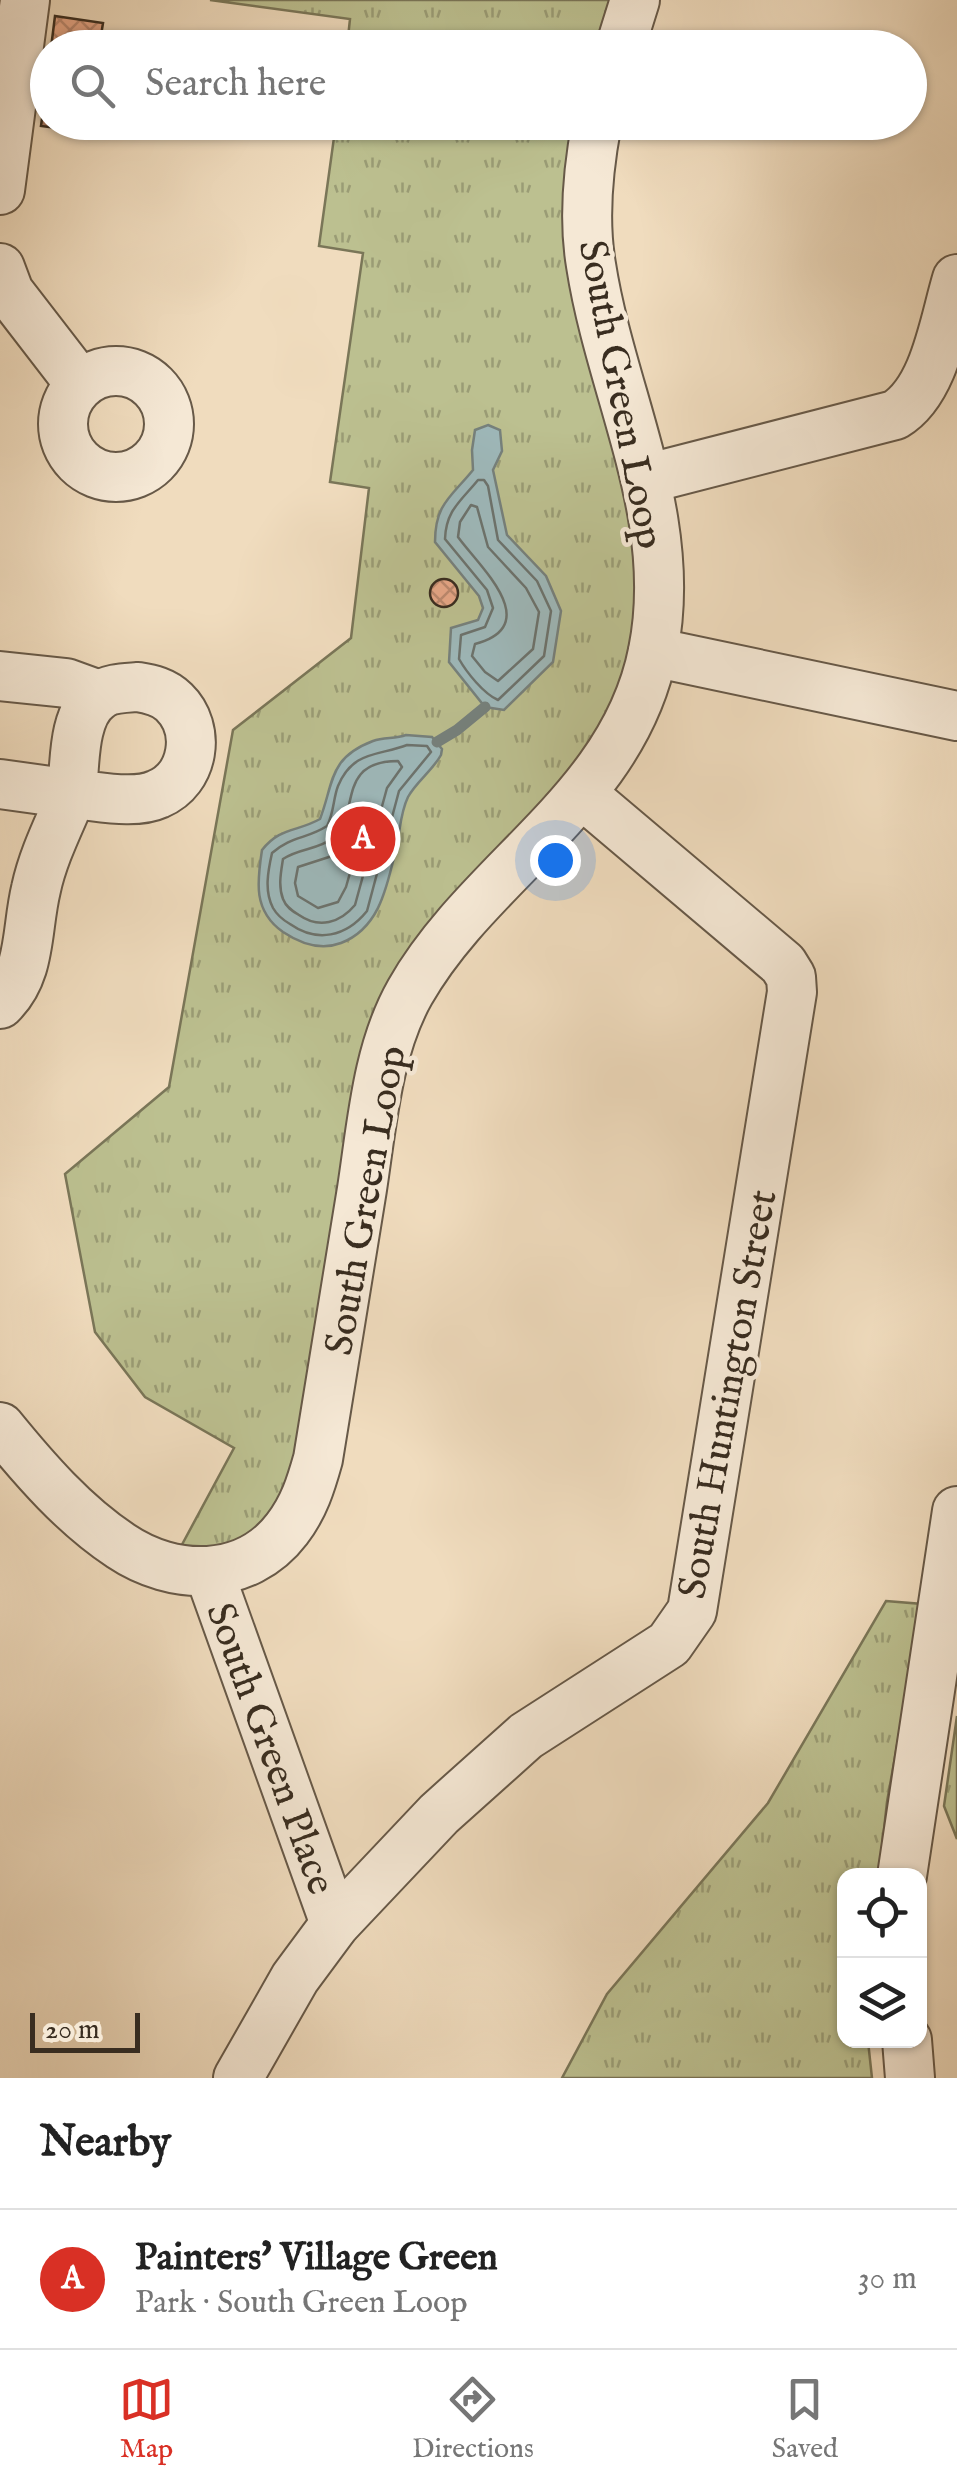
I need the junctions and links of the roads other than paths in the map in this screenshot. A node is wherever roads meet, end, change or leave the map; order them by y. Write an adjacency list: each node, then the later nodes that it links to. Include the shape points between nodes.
1 (25, 0): 5 (street)
2 (635, 0): 3 (street)
3 (626, 30)
4 (594, 140): 9 (street, South Green Loop, via 590,263)
5 (0, 190)
6 (0, 268): 8 (street, via 9,292)
7 (957, 279): 9 (street, via 925,383 909,406)
8 (80, 384)
9 (646, 479): 10 (street, South Green Loop, via 660,590)
10 (653, 652): 13 (street); 16 (street, South Green Loop, via 638,698)
11 (0, 676): 12 (street, via 66,683)
12 (100, 695): 15 (street, via 82,721); 15 (street, via 138,686 157,690 185,716 191,754 184,772 156,796)
13 (957, 716)
14 (0, 784): 15 (street)
15 (72, 794): 17 (street, via 36,888 21,973)
16 (582, 794): 20 (street, South Green Loop, via 472,908 408,996 380,1076 306,1498 286,1531 260,1554); 22 (street, South Huntington Street, via 791,976 698,1586 692,1611 669,1644 526,1736 439,1814)
17 (0, 1004)
18 (0, 1427): 20 (street, South Green Loop, via 54,1489 120,1546 151,1562)
19 (957, 1511): 21 (street)
20 (209, 1572): 22 (street, South Green Place)
21 (903, 1868)
22 (335, 1924): 24 (street, South Huntington Street, via 294,1978)
23 (908, 2048): 25 (street)
24 (238, 2078)
25 (910, 2078)

